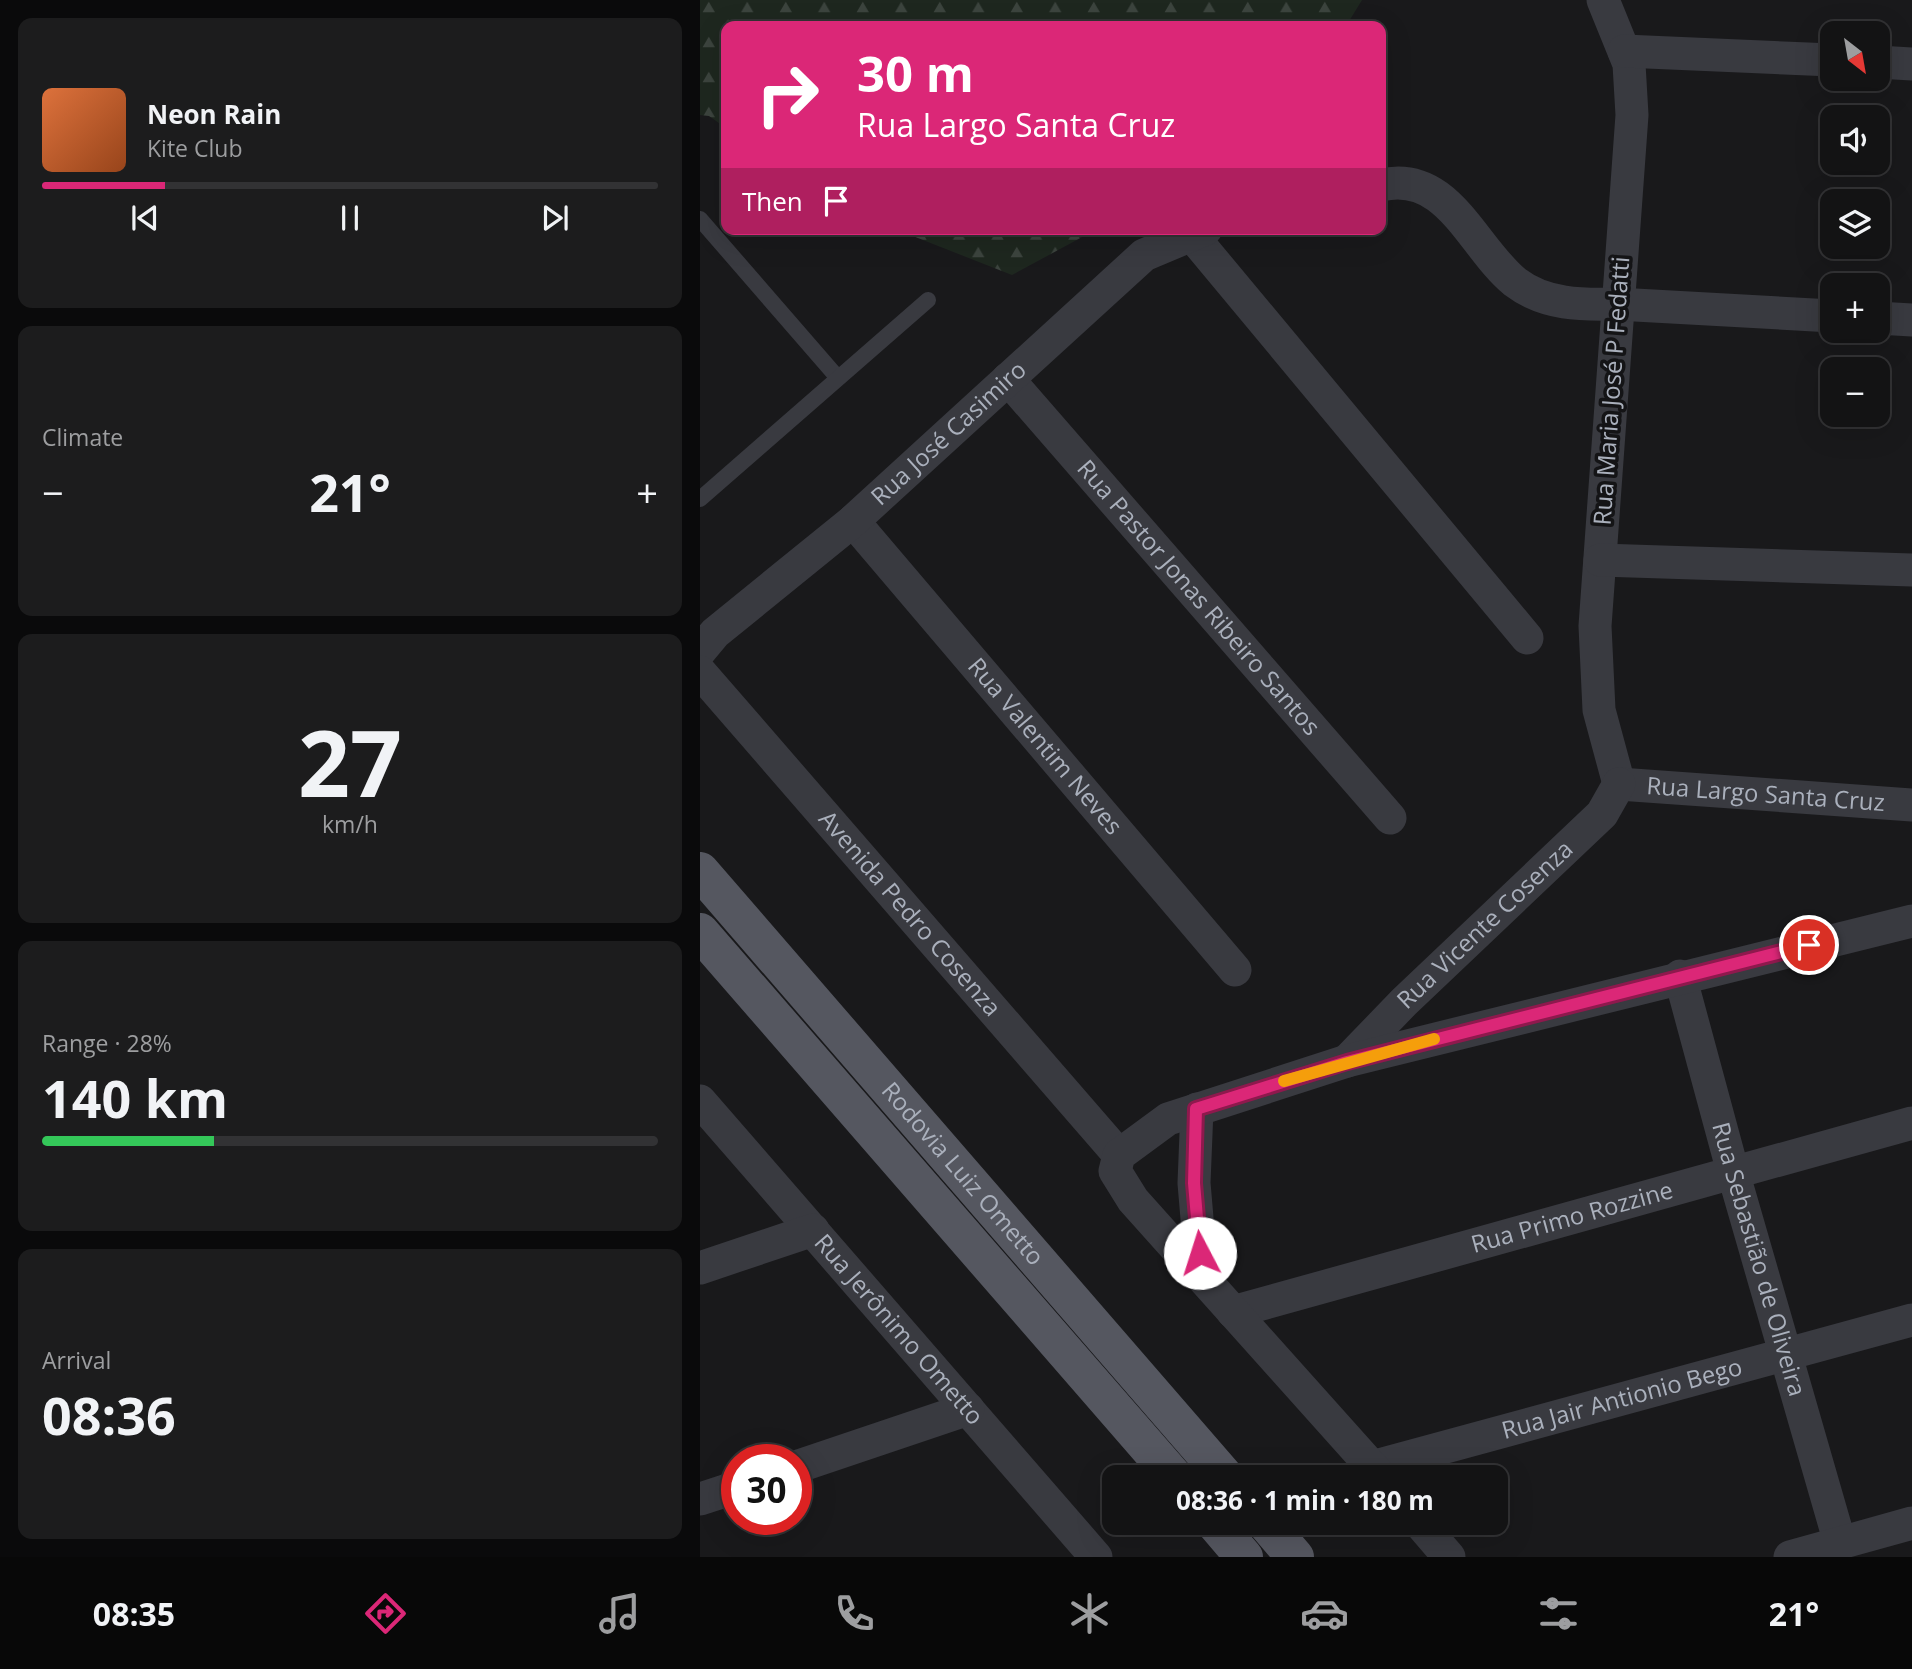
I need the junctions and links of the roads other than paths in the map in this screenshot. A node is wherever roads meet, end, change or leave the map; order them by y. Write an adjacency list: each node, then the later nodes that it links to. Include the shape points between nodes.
1 (1603, 0): 2 (street, Rua Maria José P Fedatti)
2 (1624, 51): 3 (street); 11 (street, Rua Maria José P Fedatti, via 1632,115)
3 (1820, 59)
4 (1890, 63): 5 (street)
5 (1912, 64)
6 (1388, 183): 11 (street, via 1419,186 1439,195 1515,282 1547,299)
7 (700, 219): 15 (lane)
8 (1189, 235): 16 (street, Rua José Casimiro, via 1144,255)
9 (1201, 235): 21 (street)
10 (928, 300): 15 (lane)
11 (1617, 304): 12 (street); 19 (street, Rua Maria José P Fedatti)
12 (1820, 315)
13 (1890, 319): 14 (street)
14 (1912, 320)
15 (838, 378): 17 (lane)
16 (1008, 379): 18 (street, Rua José Casimiro); 26 (street, Rua Pastor Jonas Ribeiro Santos)
17 (703, 491)
18 (853, 521): 22 (street, Rua José Casimiro, via 715,633); 30 (street, Rua Valentim Neves)
19 (1600, 560): 20 (street); 24 (street, Rua Maria José P Fedatti, via 1595,626 1599,710)
20 (1912, 570)
21 (1527, 638)
22 (700, 651)
23 (700, 672): 36 (street, Avenida Pedro Cosenza)
24 (1619, 784): 25 (street, Rua Largo Santa Cruz); 32 (street, Rua Vicente Cosenza, via 1602,814)
25 (1912, 804)
26 (1390, 818)
27 (700, 871): 47 (main road, Rodovia Luiz Ometto)
28 (1912, 920): 31 (street)
29 (700, 932): 46 (main road, Rodovia Luiz Ometto)
30 (1235, 970)
31 (1679, 976): 32 (street); 37 (street, Rua Sebastião de Oliveira)
32 (1347, 1062): 34 (street)
33 (700, 1101): 38 (street, Rua Jerônimo Ometto)
34 (1196, 1109): 36 (street, via 1168,1119); 40 (street, via 1194,1183)
35 (1912, 1123): 37 (street, Rua Primo Rozzine)
36 (1118, 1158): 40 (street, via 1115,1171 1132,1200)
37 (1733, 1172): 41 (street, Rua Primo Rozzine); 43 (street, Rua Sebastião de Oliveira)
38 (813, 1230): 39 (street); 44 (street, Rua Jerônimo Ometto)
39 (700, 1268)
40 (1202, 1277): 41 (street)
41 (1233, 1312): 48 (street)
42 (1912, 1320): 43 (street, Rua Jair Antionio Bego)
43 (1785, 1355): 49 (street, Rua Jair Antionio Bego); 56 (street, Rua Sebastião de Oliveira)
44 (968, 1409): 45 (street); 57 (street, Rua Jerônimo Ometto)
45 (812, 1462)
46 (1164, 1465)
47 (1215, 1465)
48 (1370, 1465)
49 (1400, 1465)
50 (721, 1492): 51 (street)
51 (700, 1499)
52 (1912, 1523): 56 (street)
53 (1225, 1535): 58 (main road)
54 (1276, 1535): 59 (main road)
55 (1430, 1535): 60 (street)
56 (1840, 1543): 61 (street)
57 (1096, 1557)
58 (1244, 1557)
59 (1294, 1557)
60 (1449, 1557)
61 (1790, 1557)

